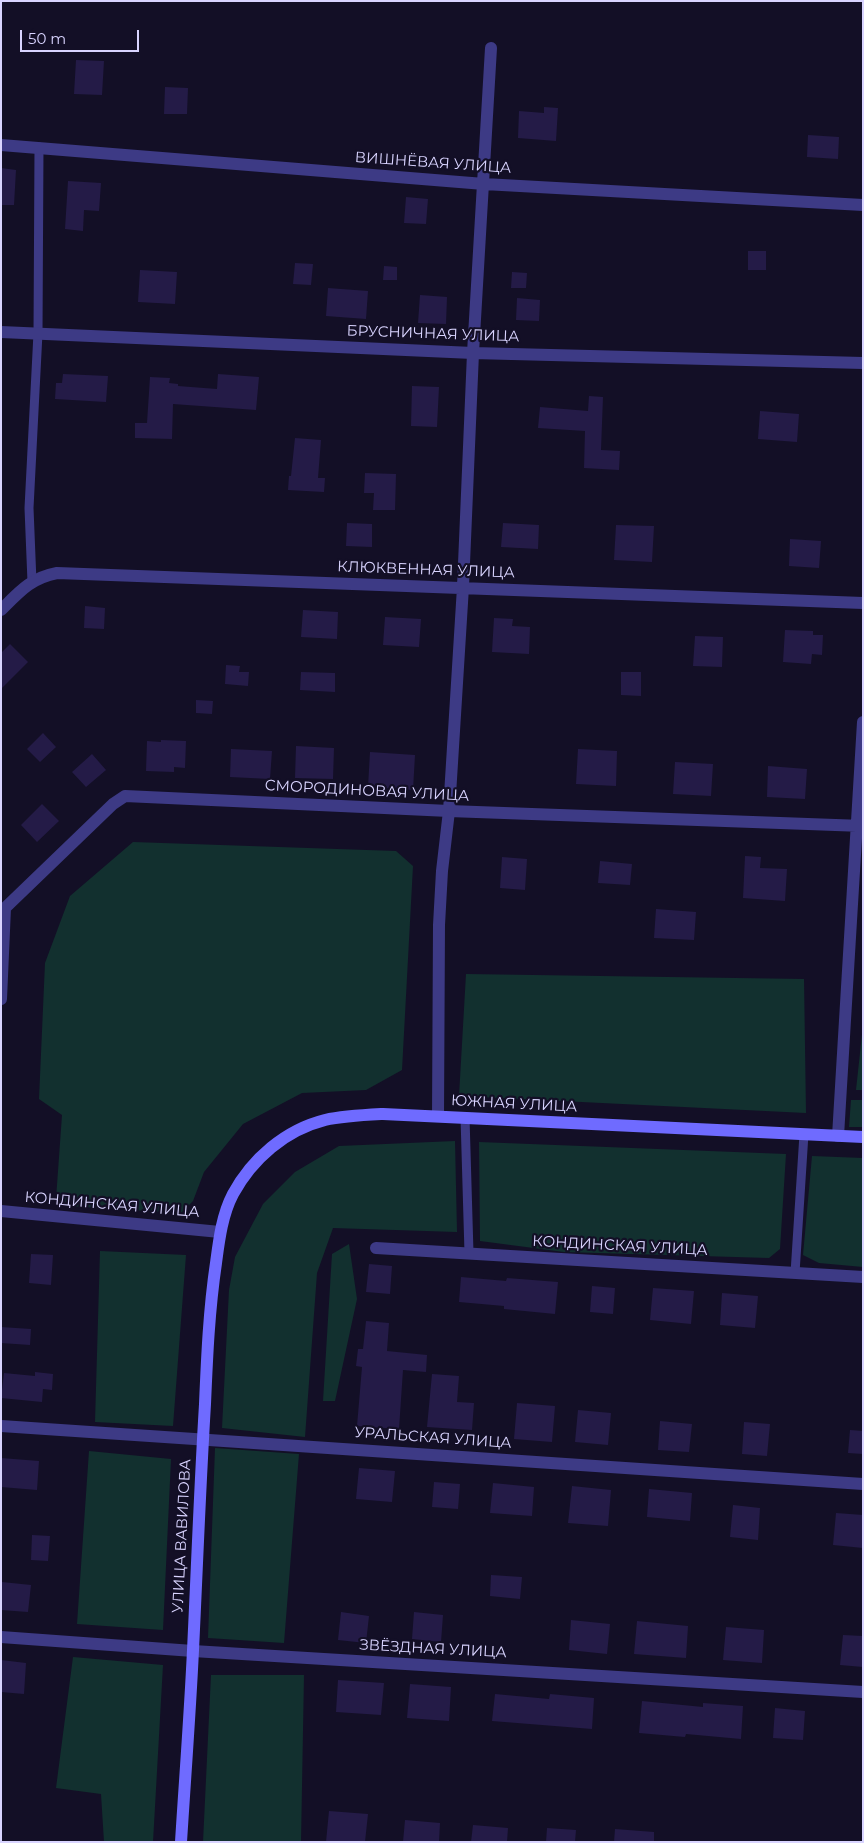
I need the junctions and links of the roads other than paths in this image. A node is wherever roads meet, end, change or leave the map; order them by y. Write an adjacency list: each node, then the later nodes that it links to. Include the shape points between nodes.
1 (491, 48): 4 (street)
2 (1, 145): 3 (street, ВИШНЁВАЯ УЛИЦА)
3 (39, 147): 4 (street, ВИШНЁВАЯ УЛИЦА); 7 (lane)
4 (484, 184): 5 (street, ВИШНЁВАЯ УЛИЦА); 8 (street)
5 (863, 205)
6 (1, 332): 7 (street, БРУСНИЧНАЯ УЛИЦА)
7 (38, 333): 8 (street, БРУСНИЧНАЯ УЛИЦА); 10 (lane, via 29,508)
8 (473, 353): 9 (street, БРУСНИЧНАЯ УЛИЦА); 11 (street)
9 (863, 363)
10 (32, 582): 11 (street, КЛЮКВЕННАЯ УЛИЦА, via 57,573); 13 (street, КЛЮКВЕННАЯ УЛИЦА)
11 (462, 587): 12 (street, КЛЮКВЕННАЯ УЛИЦА); 15 (street)
12 (863, 603)
13 (1, 610)
14 (863, 722): 16 (street)
15 (449, 811): 16 (street, СМОРОДИНОВАЯ УЛИЦА); 17 (street, СМОРОДИНОВАЯ УЛИЦА, via 125,796); 19 (street, via 439,925)
16 (860, 826): 22 (street)
17 (3, 908): 18 (street, СМОРОДИНОВАЯ УЛИЦА)
18 (1, 999)
19 (438, 1116): 20 (street, ЮЖНАЯ УЛИЦА); 25 (street, ЮЖНАЯ УЛИЦА, via 352,1116 325,1120 284,1138 256,1162 232,1196)
20 (465, 1117): 21 (street, ЮЖНАЯ УЛИЦА); 27 (lane)
21 (804, 1134): 22 (street, ЮЖНАЯ УЛИЦА); 28 (lane)
22 (838, 1136): 23 (street, ЮЖНАЯ УЛИЦА)
23 (863, 1137)
24 (1, 1211): 25 (street, КОНДИНСКАЯ УЛИЦА)
25 (220, 1232): 31 (street, УЛИЦА ВАВИЛОВА, via 210,1318)
26 (376, 1248): 27 (street, КОНДИНСКАЯ УЛИЦА)
27 (469, 1253): 28 (street, КОНДИНСКАЯ УЛИЦА)
28 (795, 1273): 29 (street, КОНДИНСКАЯ УЛИЦА)
29 (863, 1277)
30 (1, 1426): 31 (street, УРАЛЬСКАЯ УЛИЦА)
31 (203, 1438): 32 (street, УРАЛЬСКАЯ УЛИЦА); 34 (street, УЛИЦА ВАВИЛОВА)
32 (863, 1484)
33 (1, 1637): 34 (street, ЗВЁЗДНАЯ УЛИЦА)
34 (193, 1651): 35 (street, ЗВЁЗДНАЯ УЛИЦА); 36 (street, УЛИЦА ВАВИЛОВА)
35 (863, 1692)
36 (181, 1842)

